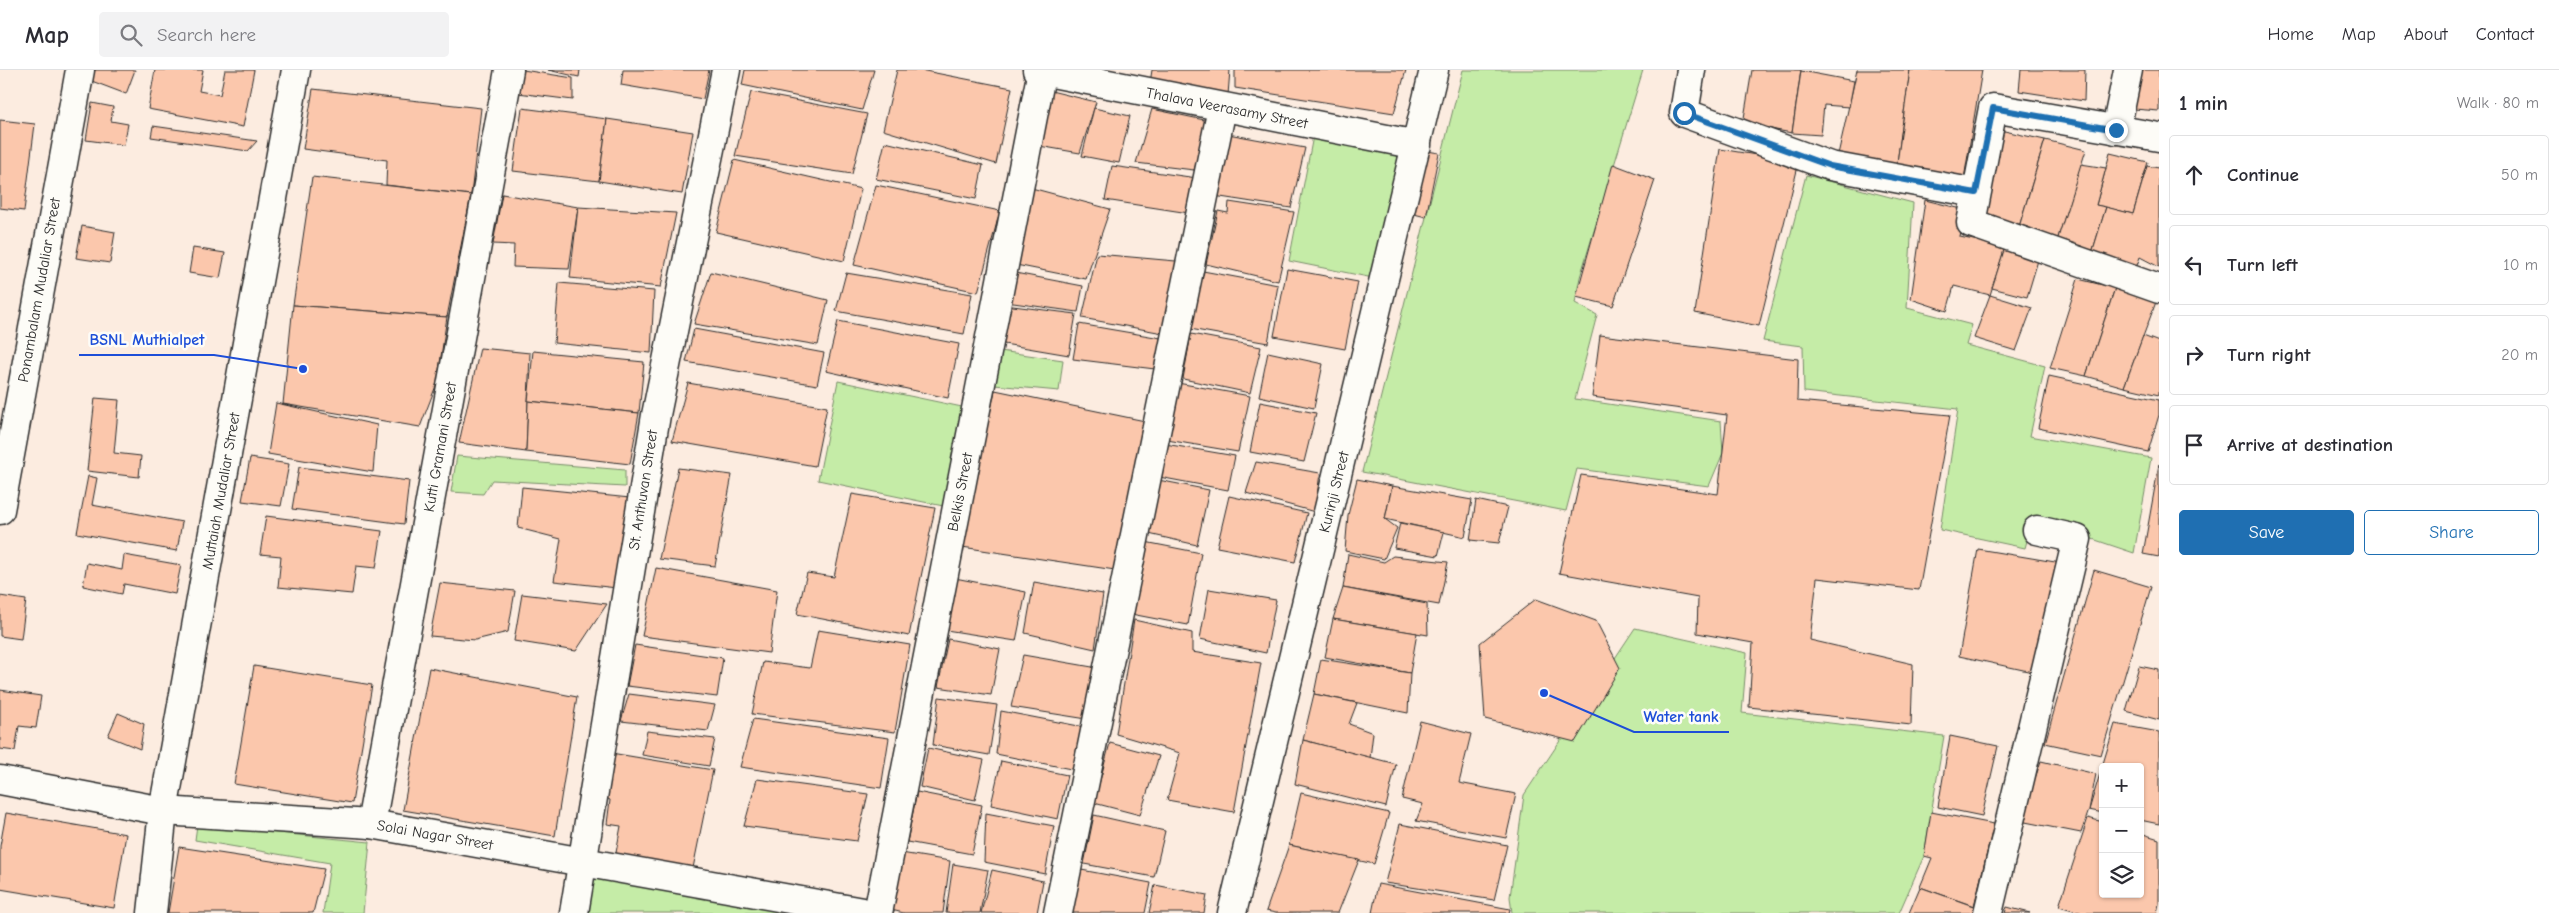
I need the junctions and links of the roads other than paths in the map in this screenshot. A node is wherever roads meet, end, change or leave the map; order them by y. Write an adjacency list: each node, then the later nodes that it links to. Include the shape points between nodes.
1 (80, 70): 15 (street, Ponambalam Mudaliar Street)
2 (296, 70): 18 (street, Muttaiah Mudaliar Street)
3 (509, 70): 19 (street, Kutti Gramani Street)
4 (726, 70): 20 (street, St. Anthuvan Street, via 656,415)
5 (1040, 70): 9 (street, Thalava Veerasamy Street); 24 (street, Belkis Street)
6 (1434, 70): 12 (street, Kurinji Street)
7 (1691, 70): 13 (street, via 1684,113 1830,166)
8 (2128, 70): 10 (street)
9 (1222, 108): 12 (street, Thalava Veerasamy Street); 25 (street)
10 (2116, 130): 11 (street); 13 (street, via 1993,108)
11 (2159, 137)
12 (1417, 145): 26 (street, Kurinji Street)
13 (1976, 193): 14 (street, via 1971,223)
14 (2159, 289)
15 (0, 510)
16 (2037, 530): 27 (street, via 2077,539)
17 (0, 780): 18 (street, Solai Nagar Street)
18 (163, 811): 19 (street, Solai Nagar Street); 21 (street, Muttaiah Mudaliar Street)
19 (371, 824): 20 (street, Solai Nagar Street)
20 (583, 861): 22 (street, St. Anthuvan Street); 23 (street, Solai Nagar Street)
21 (152, 913)
22 (574, 913)
23 (868, 913)
24 (878, 913)
25 (1058, 913)
26 (1232, 913)
27 (1988, 913)

